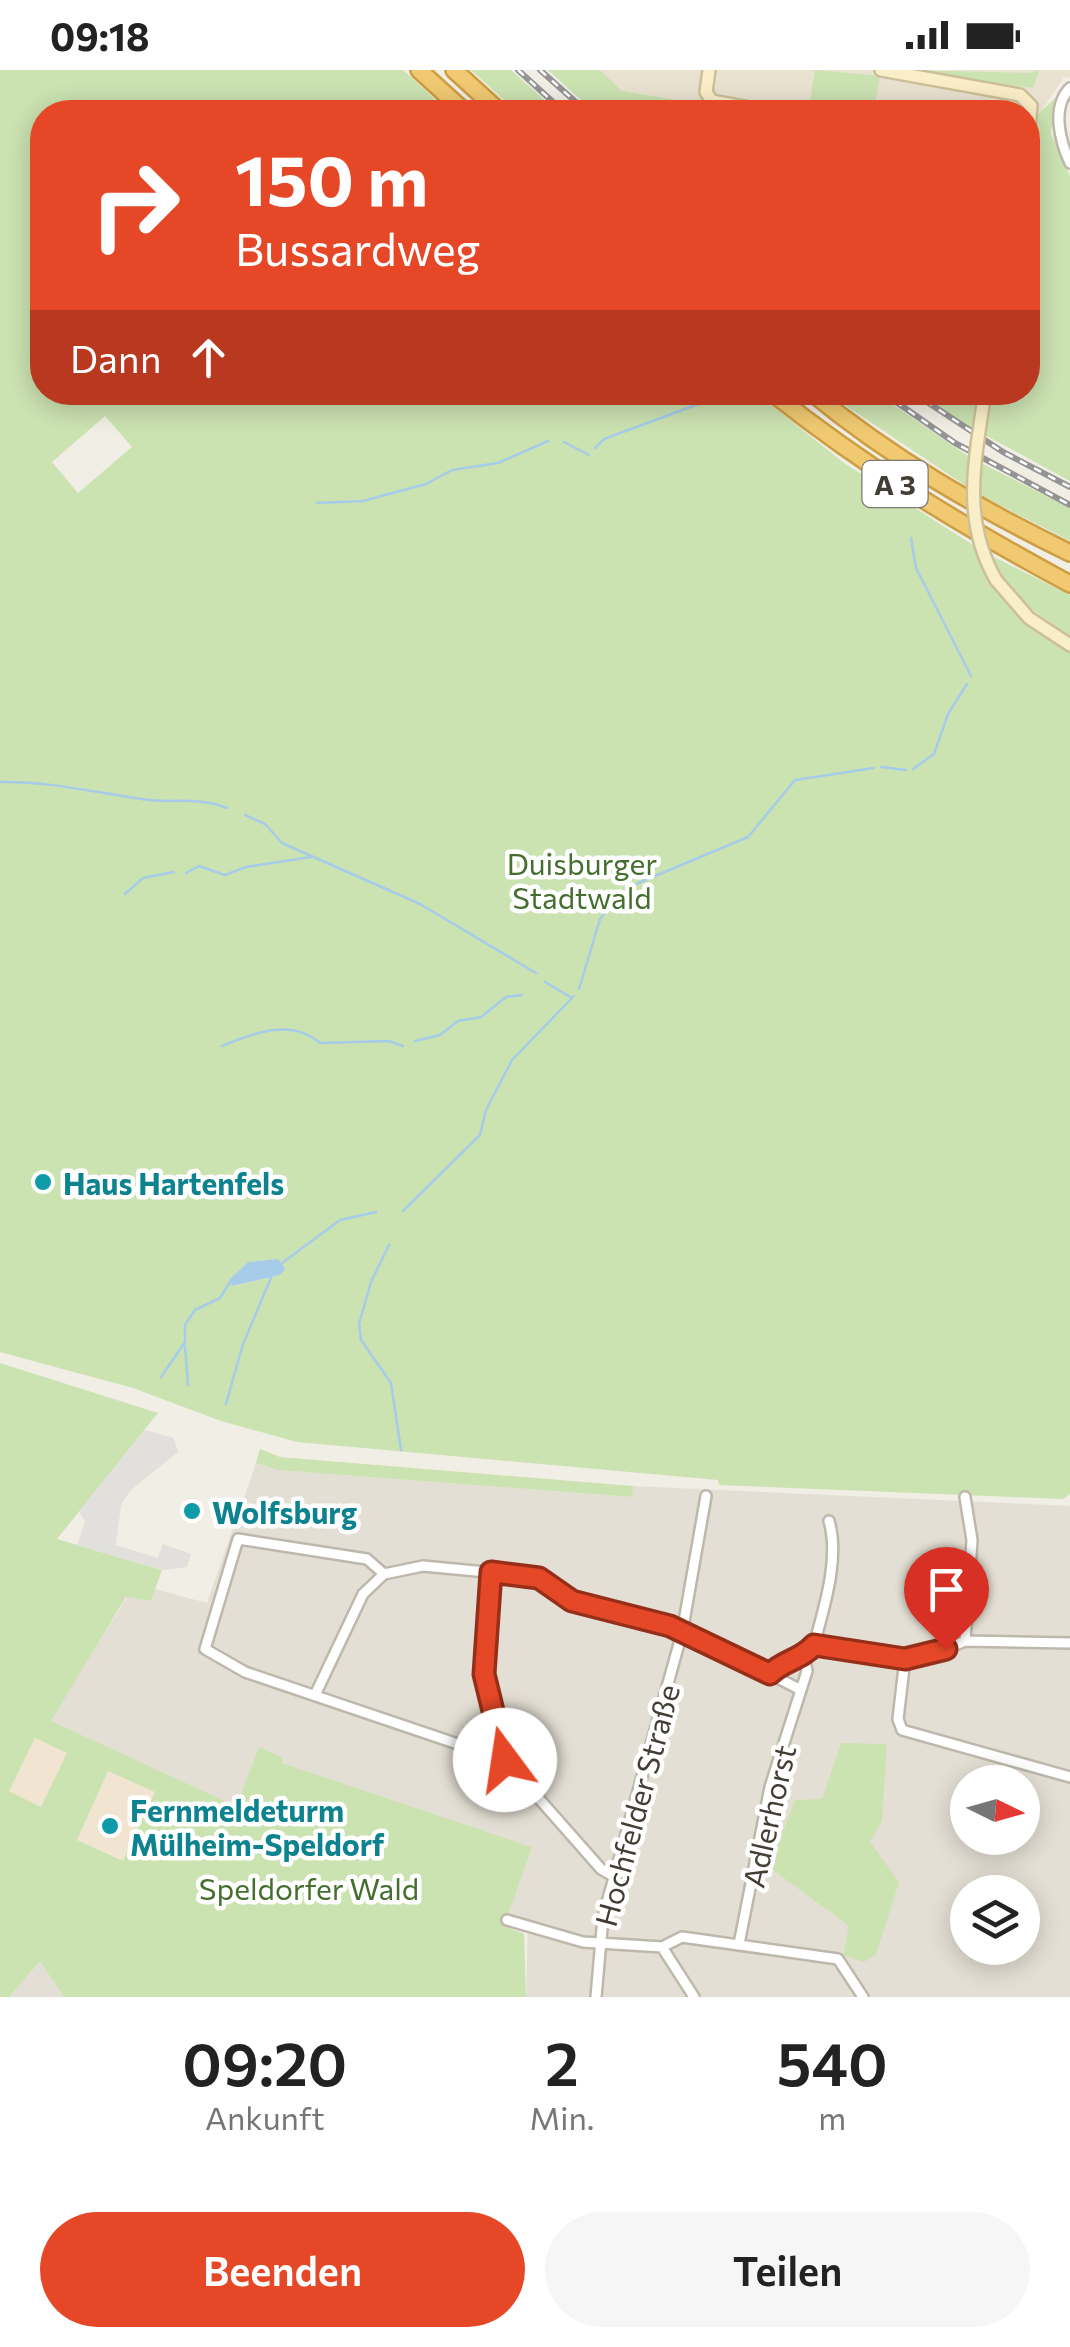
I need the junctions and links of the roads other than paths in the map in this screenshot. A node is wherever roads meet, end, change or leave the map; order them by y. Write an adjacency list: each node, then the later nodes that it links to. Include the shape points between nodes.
1 (419, 70): 6 (highway)
2 (454, 70): 7 (highway)
3 (709, 70): 8 (street, via 706,92)
4 (881, 70): 9 (street)
5 (1070, 88): 10 (street, via 1059,133)
6 (452, 100)
7 (487, 100)
8 (715, 100)
9 (1025, 100)
10 (1070, 163)
11 (789, 405): 15 (highway, A 3, via 903,490)
12 (826, 405): 14 (highway, A 3, via 942,486)
13 (983, 405): 18 (street, bridge, via 971,505 977,538 996,580 1029,618)
14 (1070, 554)
15 (1028, 562): 16 (highway, A 3); 17 (highway)
16 (1070, 572)
17 (1070, 584)
18 (1070, 645)
19 (706, 1496): 24 (street, Hochfelder Straße)
20 (965, 1497): 25 (street, via 972,1540)
21 (829, 1521): 27 (street, via 828,1576)
22 (491, 1572): 23 (street, via 422,1566); 24 (street, via 539,1578 572,1601); 33 (street, via 484,1674)
23 (384, 1574): 32 (street, via 363,1594); 32 (street, via 367,1559 238,1540 205,1649 245,1672)
24 (682, 1633): 30 (street); 35 (street, Hochfelder Straße)
25 (965, 1640): 26 (street); 29 (street)
26 (1070, 1643)
27 (814, 1645): 28 (street); 29 (street)
28 (804, 1656): 30 (street); 31 (street, Adlerhorst)
29 (905, 1659): 34 (street, via 899,1727)
30 (770, 1674): 31 (street)
31 (801, 1690): 38 (street, Adlerhorst, via 770,1787)
32 (315, 1695): 33 (street)
33 (505, 1760): 35 (street)
34 (1070, 1778)
35 (615, 1877): 37 (street, Hochfelder Straße)
36 (506, 1920): 37 (street)
37 (599, 1944): 39 (street); 40 (street, Hochfelder Straße)
38 (739, 1944): 39 (street, via 682,1937); 42 (street, via 838,1959)
39 (662, 1948): 41 (street)
40 (596, 1997)
41 (694, 1997)
42 (863, 1997)

